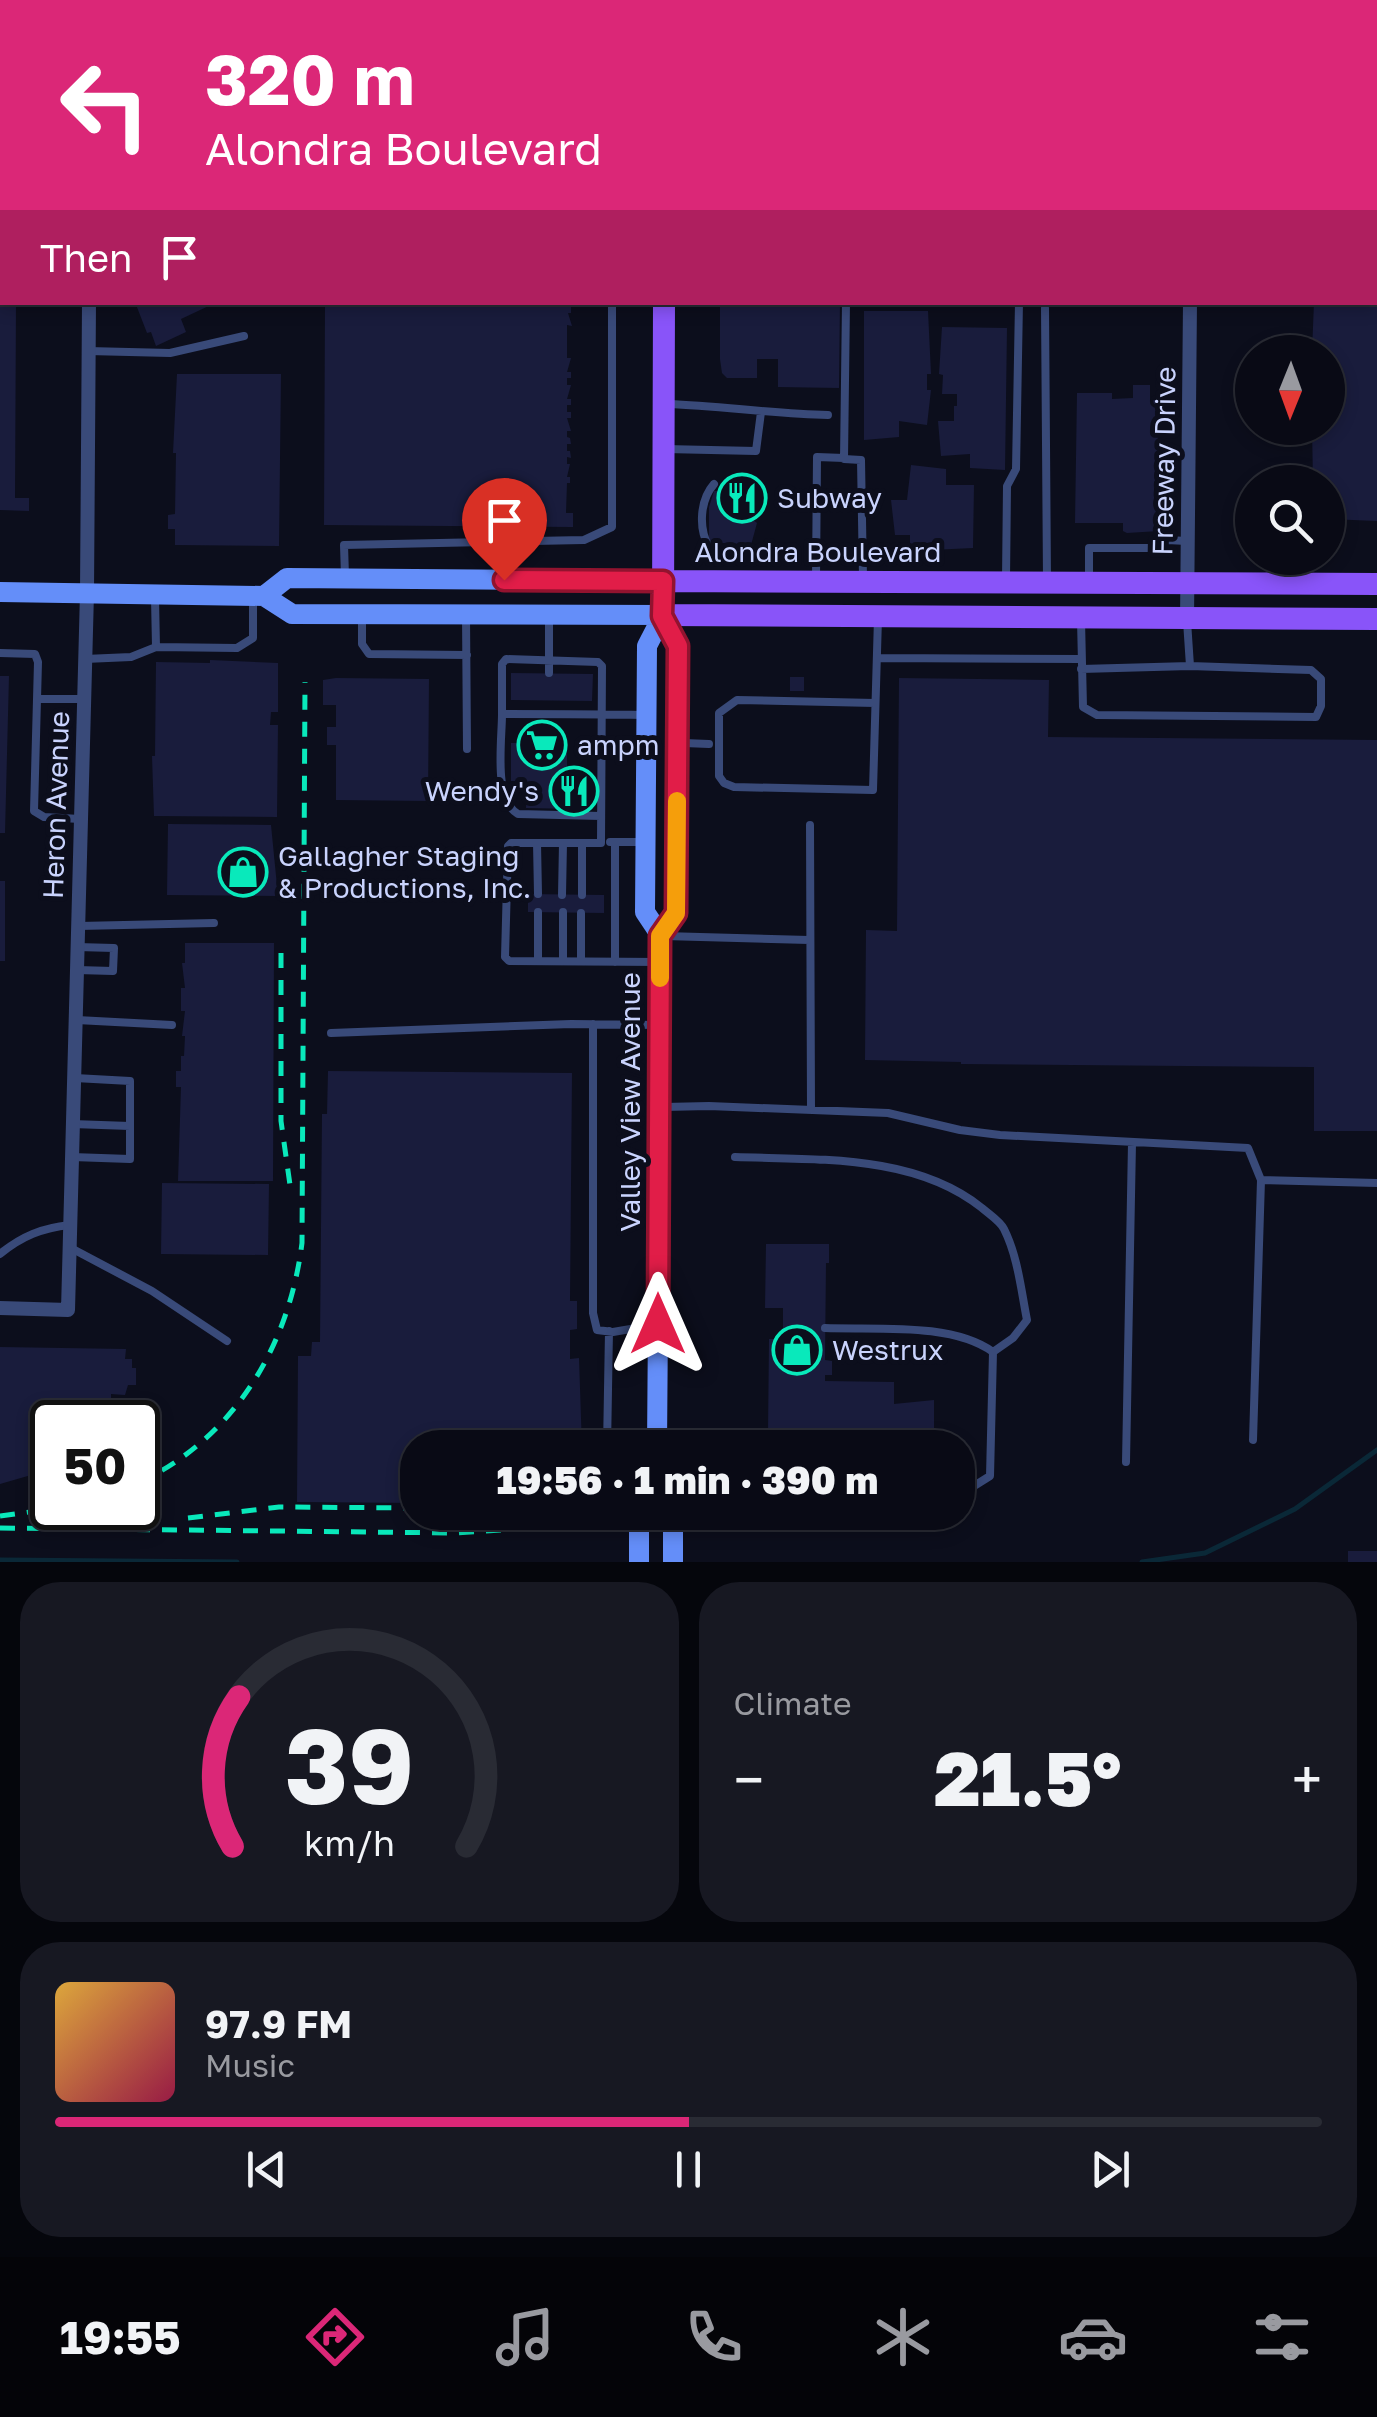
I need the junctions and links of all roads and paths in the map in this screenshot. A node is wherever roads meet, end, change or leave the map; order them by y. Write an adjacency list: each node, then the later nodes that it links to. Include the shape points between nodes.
1 (88, 305): 9 (street, Heron Avenue)
2 (612, 305): 18 (lane, via 612,527 584,540 344,545)
3 (664, 305): 10 (main road, Valley View Avenue)
4 (846, 305): 14 (lane)
5 (1018, 305): 22 (lane, via 1016,469 1007,486)
6 (1190, 305): 16 (street, Freeway Drive)
7 (1045, 308): 23 (lane)
8 (244, 336): 9 (lane, via 170,353)
9 (88, 351): 28 (street, Heron Avenue)
10 (664, 404): 11 (lane); 13 (main road, Valley View Avenue)
11 (761, 412): 12 (lane); 13 (lane, via 756,451)
12 (828, 414)
13 (663, 449): 19 (main road, Valley View Avenue)
14 (844, 458): 20 (lane, via 817,457); 21 (lane, via 861,460)
15 (714, 484): 17 (lane, via 703,506 708,546)
16 (1188, 541): 24 (lane, via 1089,548); 26 (street, Freeway Drive)
17 (769, 550)
18 (345, 579): 19 (main road, Alondra Boulevard); 30 (main road, Alondra Boulevard, via 287,578)
19 (663, 581): 20 (main road, Alondra Boulevard); 34 (main road, Valley View Avenue)
20 (816, 582): 21 (main road, Alondra Boulevard)
21 (863, 583): 22 (main road, Alondra Boulevard)
22 (1006, 584): 23 (main road, Alondra Boulevard)
23 (1047, 584): 24 (main road, Alondra Boulevard)
24 (1089, 584): 26 (main road, Alondra Boulevard)
25 (1377, 584): 26 (main road, Alondra Boulevard)
26 (1187, 585): 38 (street, Freeway Drive)
27 (0, 592): 28 (main road, Alondra Boulevard)
28 (87, 594): 29 (main road, Alondra Boulevard); 43 (street, Heron Avenue)
29 (155, 594): 30 (main road, Alondra Boulevard); 39 (lane)
30 (258, 596): 31 (main road, Alondra Boulevard, via 292,614); 39 (lane, via 253,638 237,648)
31 (362, 615): 32 (main road, Alondra Boulevard); 41 (lane, via 362,644 369,654)
32 (466, 615): 33 (main road, Alondra Boulevard); 41 (lane)
33 (548, 615): 34 (main road, Alondra Boulevard); 46 (lane)
34 (662, 616): 35 (main road, Alondra Boulevard); 64 (main road, Valley View Avenue, via 647,646); 85 (main road, Valley View Avenue, via 678,646 678,735 676,913)
35 (878, 618): 36 (main road, Alondra Boulevard); 42 (lane)
36 (1080, 620): 38 (main road, Alondra Boulevard); 44 (lane)
37 (1377, 620): 38 (main road, Alondra Boulevard)
38 (1187, 621): 48 (lane)
39 (156, 646): 43 (lane, via 131,657)
40 (0, 653): 53 (lane, via 34,654)
41 (468, 655): 67 (lane)
42 (876, 658): 44 (lane); 58 (lane)
43 (85, 659): 54 (street, Heron Avenue)
44 (1081, 659): 49 (lane)
45 (528, 660): 46 (lane); 50 (lane); 59 (lane, via 502,664)
46 (549, 660): 47 (lane); 51 (lane)
47 (570, 661): 52 (lane); 63 (lane, via 602,666)
48 (1190, 666): 49 (lane); 49 (lane, via 1311,670 1320,679 1319,714 1097,714 1083,707)
49 (1081, 670)
50 (528, 673)
51 (549, 674)
52 (570, 674)
53 (37, 699): 54 (lane); 69 (lane, via 34,811)
54 (84, 699): 69 (street, Heron Avenue)
55 (528, 700): 60 (lane)
56 (549, 700): 61 (lane)
57 (570, 701): 62 (lane)
58 (875, 703): 58 (lane, via 736,700 719,713 719,776 734,787 872,790)
59 (502, 714): 60 (lane); 68 (lane, via 502,794 508,808 518,814)
60 (528, 714): 61 (lane)
61 (548, 714): 62 (lane)
62 (570, 714): 63 (lane)
63 (603, 714): 64 (lane); 68 (lane)
64 (646, 715): 73 (main road, Valley View Avenue)
65 (684, 743): 66 (lane)
66 (708, 744)
67 (467, 750)
68 (601, 816): 76 (lane)
69 (81, 820): 84 (street, Heron Avenue)
70 (810, 825): 86 (lane)
71 (538, 842): 74 (lane); 77 (lane); 88 (lane, via 508,846 506,957)
72 (615, 842): 73 (lane); 76 (lane); 91 (lane)
73 (646, 842): 85 (main road, Valley View Avenue, via 646,912)
74 (562, 843): 75 (lane); 78 (lane)
75 (582, 843): 76 (lane); 79 (lane)
76 (601, 843)
77 (538, 894)
78 (562, 895)
79 (582, 895)
80 (538, 912): 88 (lane)
81 (563, 912): 89 (lane)
82 (582, 912): 90 (lane)
83 (214, 923): 84 (lane)
84 (78, 926): 87 (street, Heron Avenue)
85 (660, 936): 86 (lane); 92 (main road, Valley View Avenue)
86 (809, 940): 101 (lane)
87 (77, 946): 93 (street, Heron Avenue); 93 (lane, via 114,948 113,971)
88 (538, 961): 89 (lane)
89 (563, 961): 90 (lane)
90 (581, 961): 91 (lane)
91 (614, 962): 92 (lane)
92 (660, 962): 97 (main road, Valley View Avenue)
93 (76, 970): 94 (street, Heron Avenue)
94 (75, 1020): 96 (lane); 99 (street, Heron Avenue)
95 (593, 1024): 97 (lane); 98 (lane); 115 (lane, via 593,1313 597,1330)
96 (172, 1026)
97 (660, 1026): 100 (main road, Valley View Avenue)
98 (331, 1034)
99 (74, 1078): 102 (street, Heron Avenue); 103 (lane, via 130,1081)
100 (660, 1108): 101 (lane); 113 (main road, Valley View Avenue)
101 (811, 1110): 104 (lane, via 888,1114 1000,1134)
102 (72, 1124): 103 (lane); 105 (street, Heron Avenue)
103 (130, 1126): 105 (lane, via 130,1158)
104 (1132, 1142): 107 (lane, via 1248,1148); 121 (lane)
105 (72, 1157): 109 (street, Heron Avenue)
106 (736, 1157): 117 (lane, via 829,1159 923,1175 960,1190 1003,1225 1028,1320)
107 (1261, 1180): 108 (lane); 120 (lane)
108 (1377, 1183)
109 (70, 1224): 110 (street, Heron Avenue); 111 (lane, via 43,1228)
110 (69, 1247): 112 (street, Heron Avenue, via 68,1310); 116 (lane)
111 (0, 1254)
112 (0, 1308)
113 (658, 1324): 115 (lane); 119 (main road, Valley View Avenue)
114 (826, 1328): 117 (lane, via 930,1332 979,1342)
115 (609, 1331): 118 (lane)
116 (227, 1341)
117 (993, 1352): 122 (lane, via 990,1476)
118 (607, 1430)
119 (657, 1430)
120 (1253, 1440)
121 (1126, 1462)
122 (975, 1485)
123 (639, 1530): 125 (main road)
124 (673, 1530): 126 (main road)
125 (639, 1558)
126 (673, 1558)

